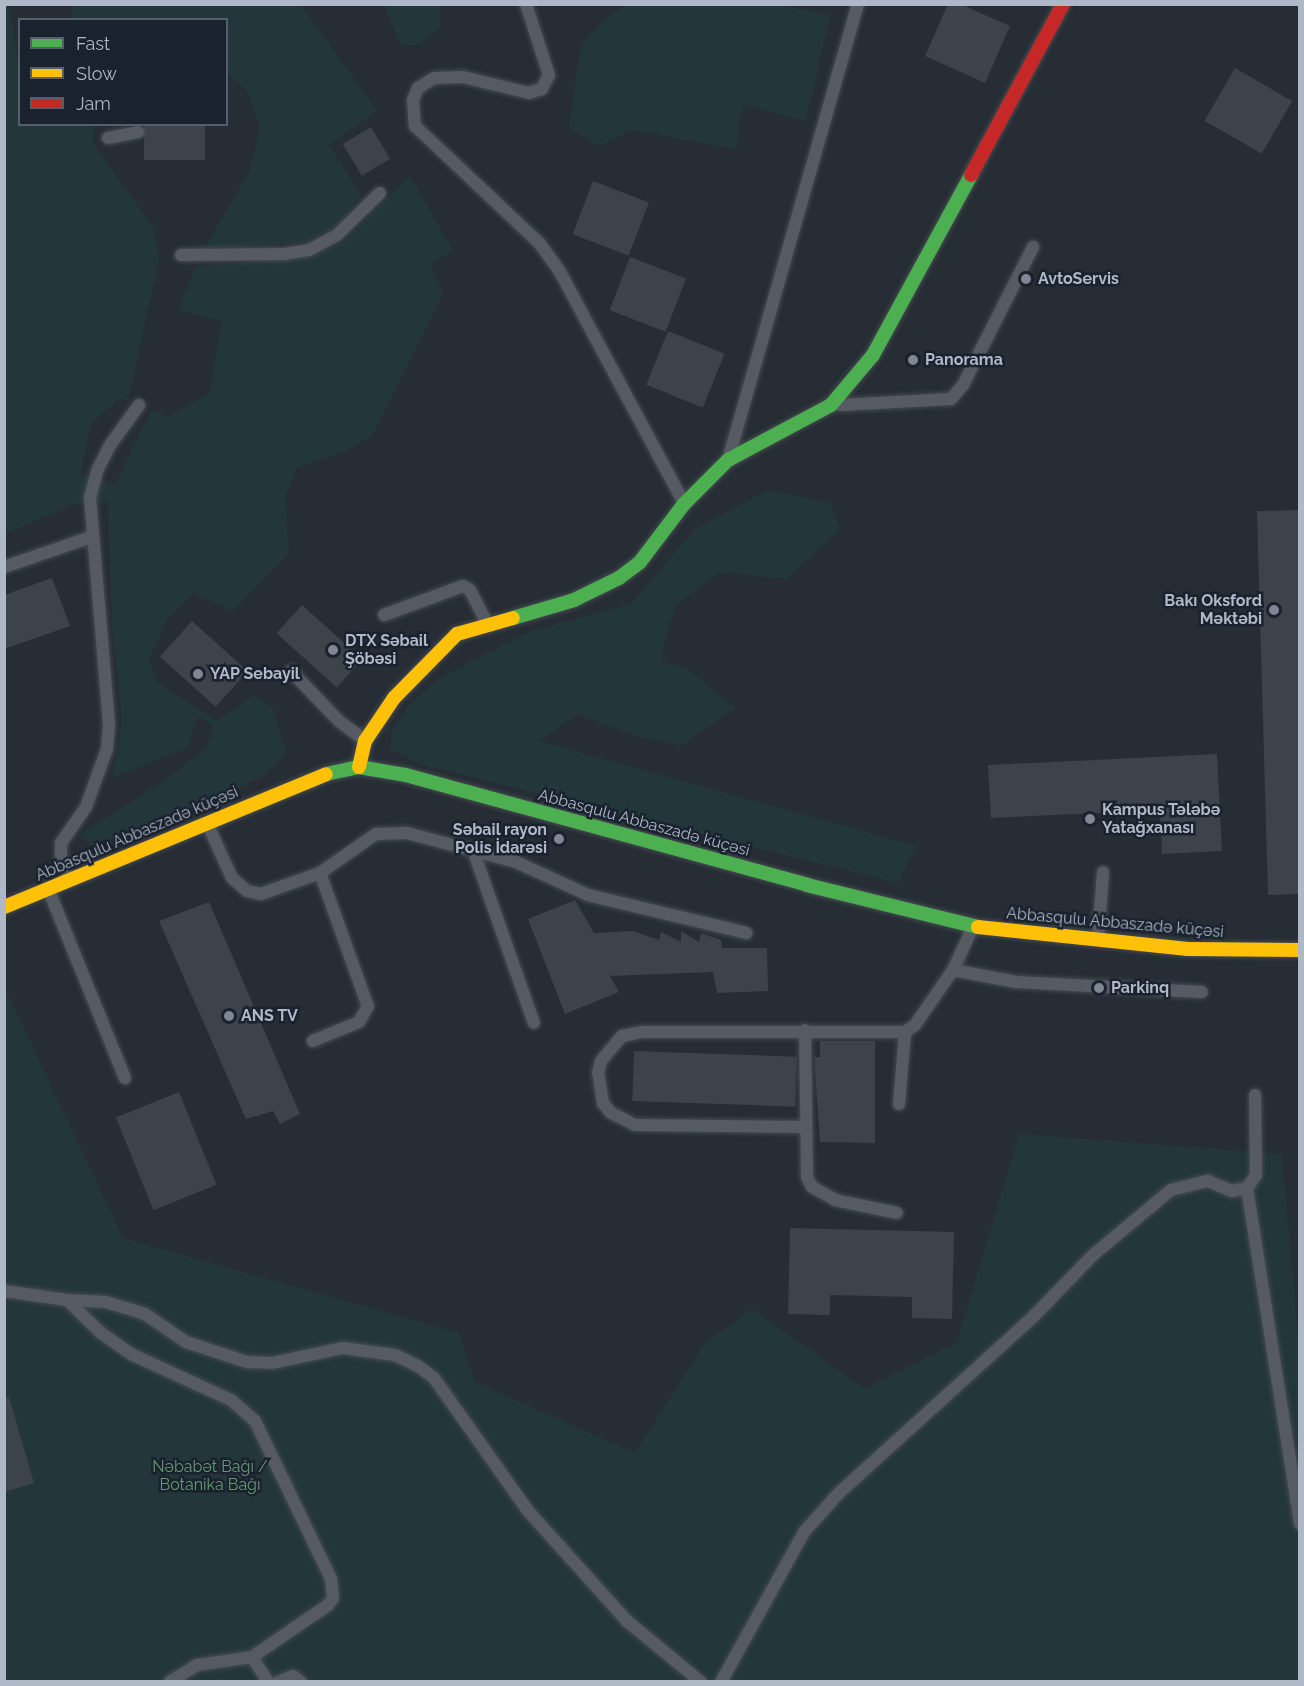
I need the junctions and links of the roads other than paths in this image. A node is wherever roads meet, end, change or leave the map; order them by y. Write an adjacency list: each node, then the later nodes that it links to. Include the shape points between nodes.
1 (526, 4): 12 (lane, via 549,75 543,89 529,93 463,77 434,78 418,88 414,100 415,126 540,244 560,272)
2 (858, 4): 11 (lane)
3 (1063, 4): 10 (street, via 873,355)
4 (138, 132): 5 (lane)
5 (108, 138)
6 (380, 193): 8 (lane, via 337,235 309,250 284,254)
7 (1033, 247): 10 (lane, via 963,385 951,399)
8 (181, 255)
9 (139, 405): 13 (lane, via 98,469 90,498)
10 (831, 405): 11 (street)
11 (728, 460): 12 (street)
12 (684, 504): 16 (street, via 640,562 603,587 574,600)
13 (92, 537): 14 (lane); 24 (lane, via 109,724 107,749 86,807 61,843 61,857)
14 (4, 567)
15 (384, 615): 16 (lane, via 464,586)
16 (486, 622): 18 (street, via 457,634 436,651 394,698)
17 (291, 671): 18 (lane, via 339,721)
18 (365, 741): 19 (street)
19 (359, 767): 20 (street, Abbasqulu Abbaszadə küçəsi, via 314,776); 27 (street, Abbasqulu Abbaszadə küçəsi, via 406,775 818,888)
20 (207, 824): 23 (lane, via 232,878 247,891 261,894); 24 (street, Abbasqulu Abbaszadə küçəsi)
21 (473, 850): 23 (lane, via 407,833 376,834); 28 (lane, via 516,862 588,895); 33 (lane)
22 (1103, 872): 29 (lane)
23 (320, 873): 36 (lane, via 368,1006 359,1022)
24 (70, 883): 25 (street, Abbasqulu Abbaszadə küçəsi)
25 (49, 891): 26 (street, Abbasqulu Abbaszadə küçəsi); 37 (lane)
26 (4, 907)
27 (973, 926): 29 (street, Abbasqulu Abbaszadə küçəsi); 31 (lane)
28 (746, 933)
29 (1098, 940): 30 (street, Abbasqulu Abbaszadə küçəsi, via 1197,950)
30 (1299, 950)
31 (953, 970): 32 (lane, via 1016,982); 35 (lane, via 915,1025)
32 (1202, 992)
33 (534, 1023)
34 (805, 1030): 35 (lane); 40 (lane); 40 (lane, via 642,1032 621,1036 601,1060 598,1073 603,1103 611,1113 635,1125)
35 (905, 1032): 39 (lane)
36 (313, 1041)
37 (125, 1078)
38 (1255, 1095): 41 (lane, via 1256,1175)
39 (900, 1104)
40 (806, 1127): 42 (lane, via 807,1177 812,1187 835,1200)
41 (1247, 1188): 45 (lane); 52 (lane, via 1232,1191 1208,1181 1171,1190 1093,1254 1032,1318 839,1493 804,1532)
42 (897, 1213)
43 (4, 1291): 44 (lane)
44 (67, 1300): 46 (lane, via 101,1333 133,1355 231,1400 260,1430 331,1579 333,1598); 51 (lane, via 106,1302 145,1314 186,1342 247,1362 272,1363 343,1348 395,1355 418,1366 434,1378 528,1511 627,1621)
45 (1299, 1524)
46 (252, 1657): 47 (lane, via 197,1665); 48 (lane)
47 (170, 1682)
48 (268, 1682)
49 (278, 1682): 50 (lane, via 293,1676)
50 (301, 1682)
51 (701, 1682)
52 (721, 1682)

